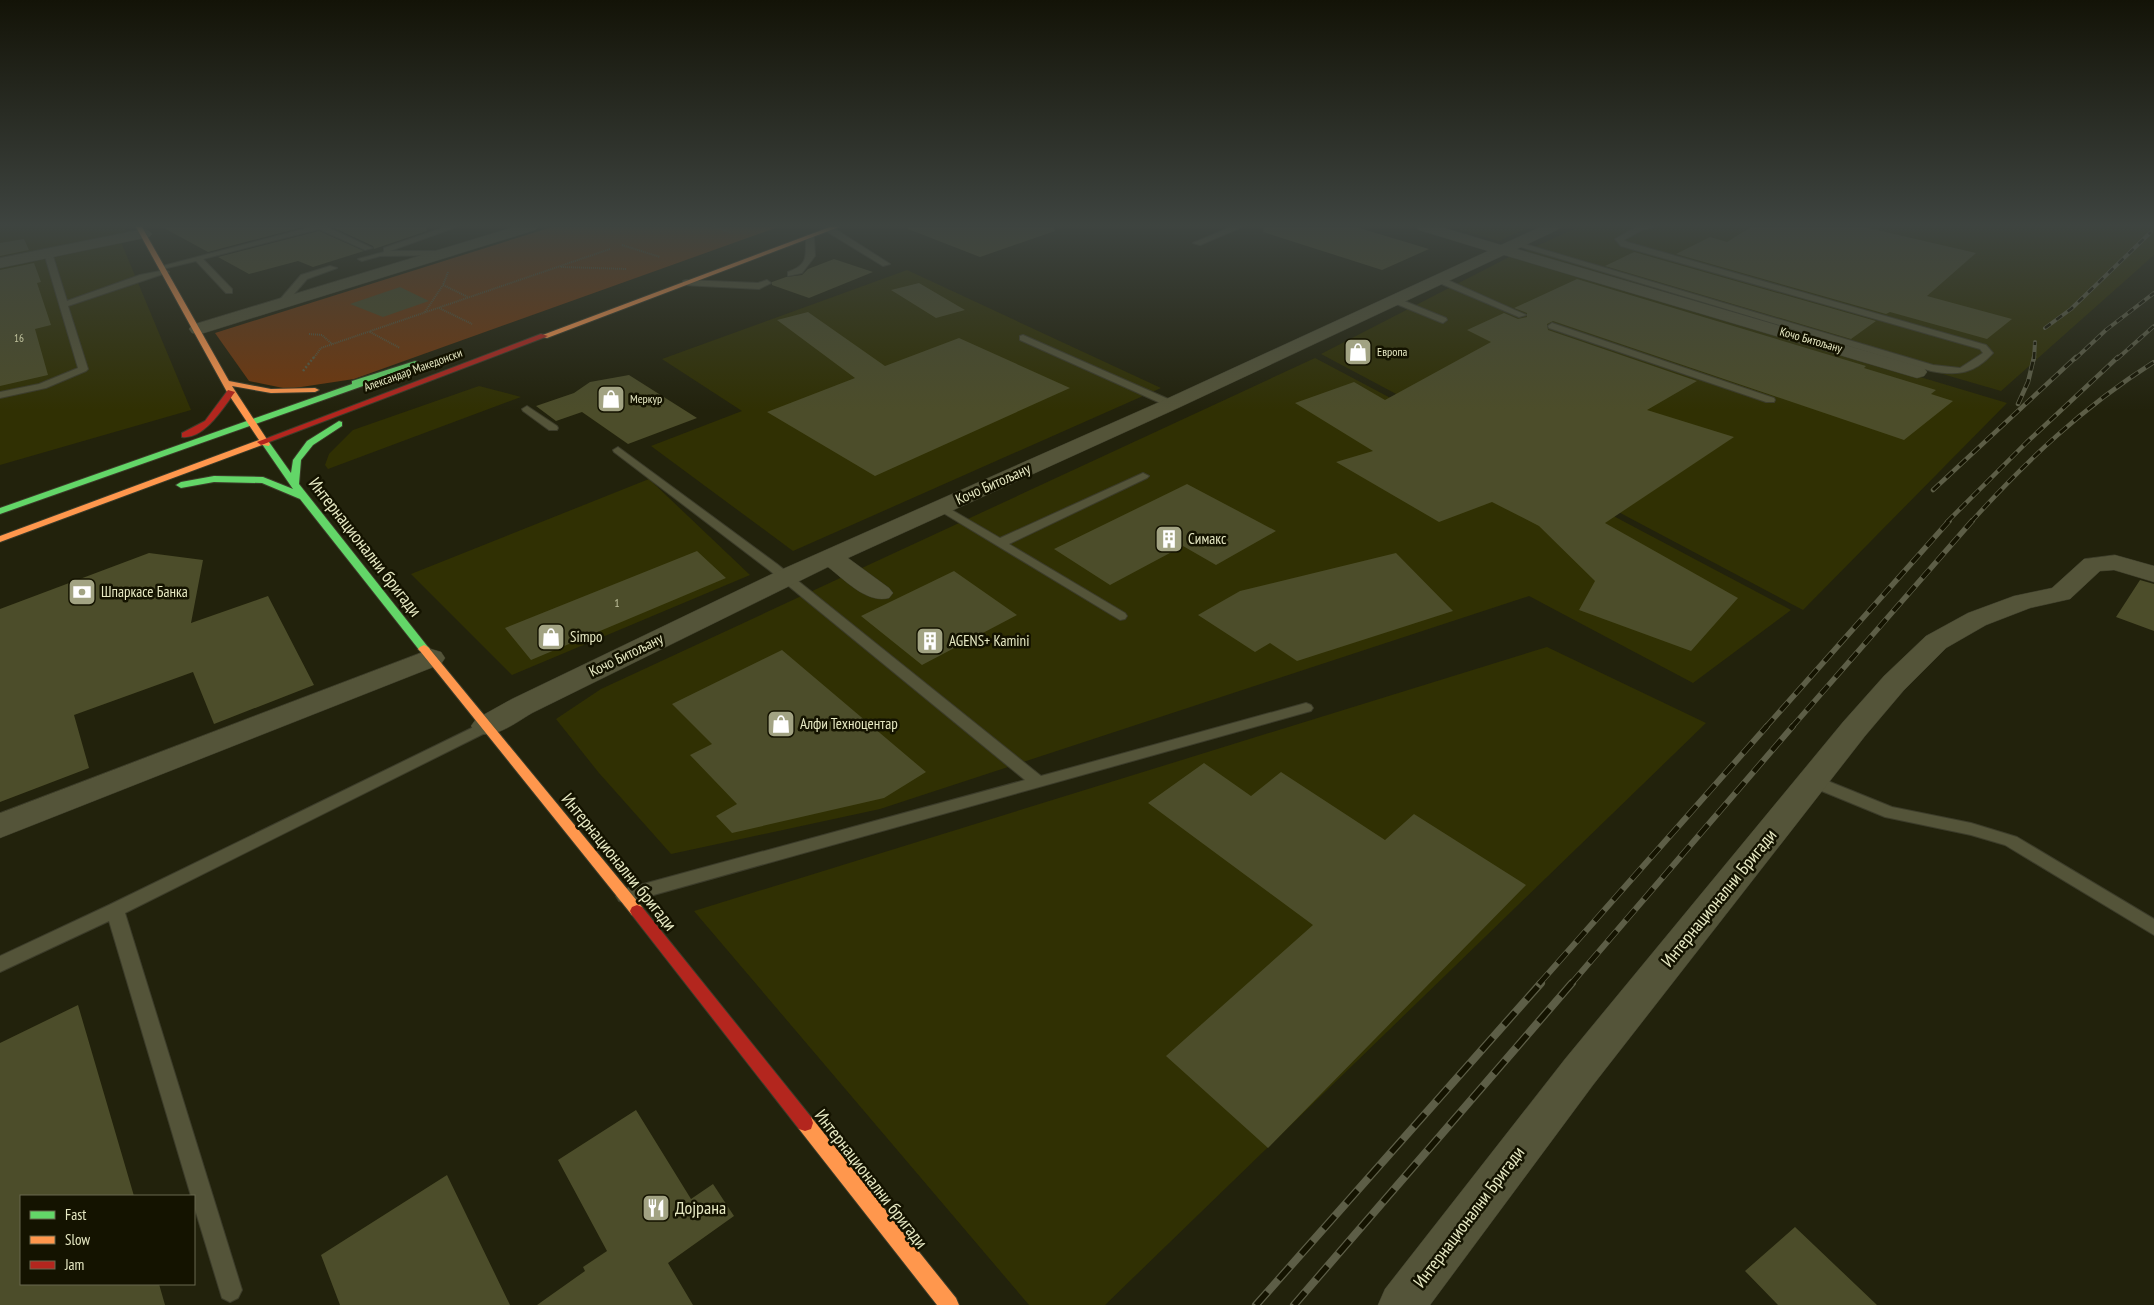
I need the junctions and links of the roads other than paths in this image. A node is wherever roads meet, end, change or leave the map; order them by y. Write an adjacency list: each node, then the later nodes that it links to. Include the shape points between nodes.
1 (58, 288): 15 (lane)
2 (112, 288): 15 (lane)
3 (174, 288): 20 (street, Интернационални бригади)
4 (226, 288): 13 (lane)
5 (295, 288): 16 (lane)
6 (336, 288): 16 (street)
7 (673, 288): 25 (street, Александар Македонски)
8 (1424, 288): 14 (street, Кочо Битољану)
9 (1459, 288): 17 (lane)
10 (1642, 288): 24 (street, Кочо Битољану)
11 (1652, 288): 12 (lane, via 1948,372 1964,372 1988,353 1983,347)
12 (1777, 288)
13 (229, 291)
14 (1397, 301): 18 (lane); 29 (street, Кочо Битољану)
15 (63, 305): 27 (lane, via 82,369 55,382)
16 (279, 306): 20 (street)
17 (1522, 315)
18 (1443, 320)
19 (1552, 326): 28 (lane)
20 (198, 329): 26 (street, Интернационални бригади)
21 (1023, 338): 29 (lane)
22 (433, 358): 23 (street, Александар Македонски)
23 (418, 363): 26 (street, via 348,385 283,394); 31 (street, Александар Македонски)
24 (1917, 372)
25 (415, 384): 33 (street, Александар Македонски); 37 (street, via 310,442 297,460)
26 (229, 388): 31 (street, Интернационални бригади); 36 (street, via 208,423 198,430)
27 (0, 397)
28 (1770, 400)
29 (1171, 404): 39 (street, Кочо Битољану)
30 (527, 409): 32 (lane)
31 (252, 422): 33 (street, Интернационални бригади); 36 (street, Александар Македонски)
32 (553, 428)
33 (264, 440): 37 (street, Интернационални бригади); 41 (street, Александар Македонски)
34 (618, 450): 45 (lane)
35 (1143, 476): 42 (lane)
36 (74, 485): 40 (street, Александар Македонски)
37 (294, 485): 38 (street, Интернационални бригади)
38 (303, 497): 41 (street, via 263,480 214,478 114,503); 48 (street, Интернационални бригади)
39 (941, 508): 42 (lane); 43 (street, Кочо Битољану)
40 (0, 511)
41 (0, 540)
42 (1000, 543): 47 (lane)
43 (831, 557): 45 (street, Кочо Битољану); 46 (street)
44 (2154, 574): 52 (street, Интернационални Бригади, via 2115,562 2094,564 2061,594 2023,602 1977,619 1936,642 1854,728)
45 (785, 577): 50 (street, Кочо Битољану); 51 (lane)
46 (880, 593)
47 (1120, 616)
48 (431, 658): 50 (street, Интернационални бригади); 53 (street)
49 (1306, 708): 51 (lane)
50 (486, 726): 54 (street, Интернационални бригади); 55 (lane)
51 (1037, 781): 54 (lane)
52 (1813, 781): 56 (lane, via 1876,808 1989,831 2011,841); 60 (street, Интернационални Бригади, via 1580,1072)
53 (0, 826)
54 (625, 896): 59 (street, Интернационални бригади)
55 (115, 910): 57 (lane); 58 (lane)
56 (2154, 928)
57 (0, 964)
58 (230, 1290)
59 (949, 1305)
60 (1402, 1305)

